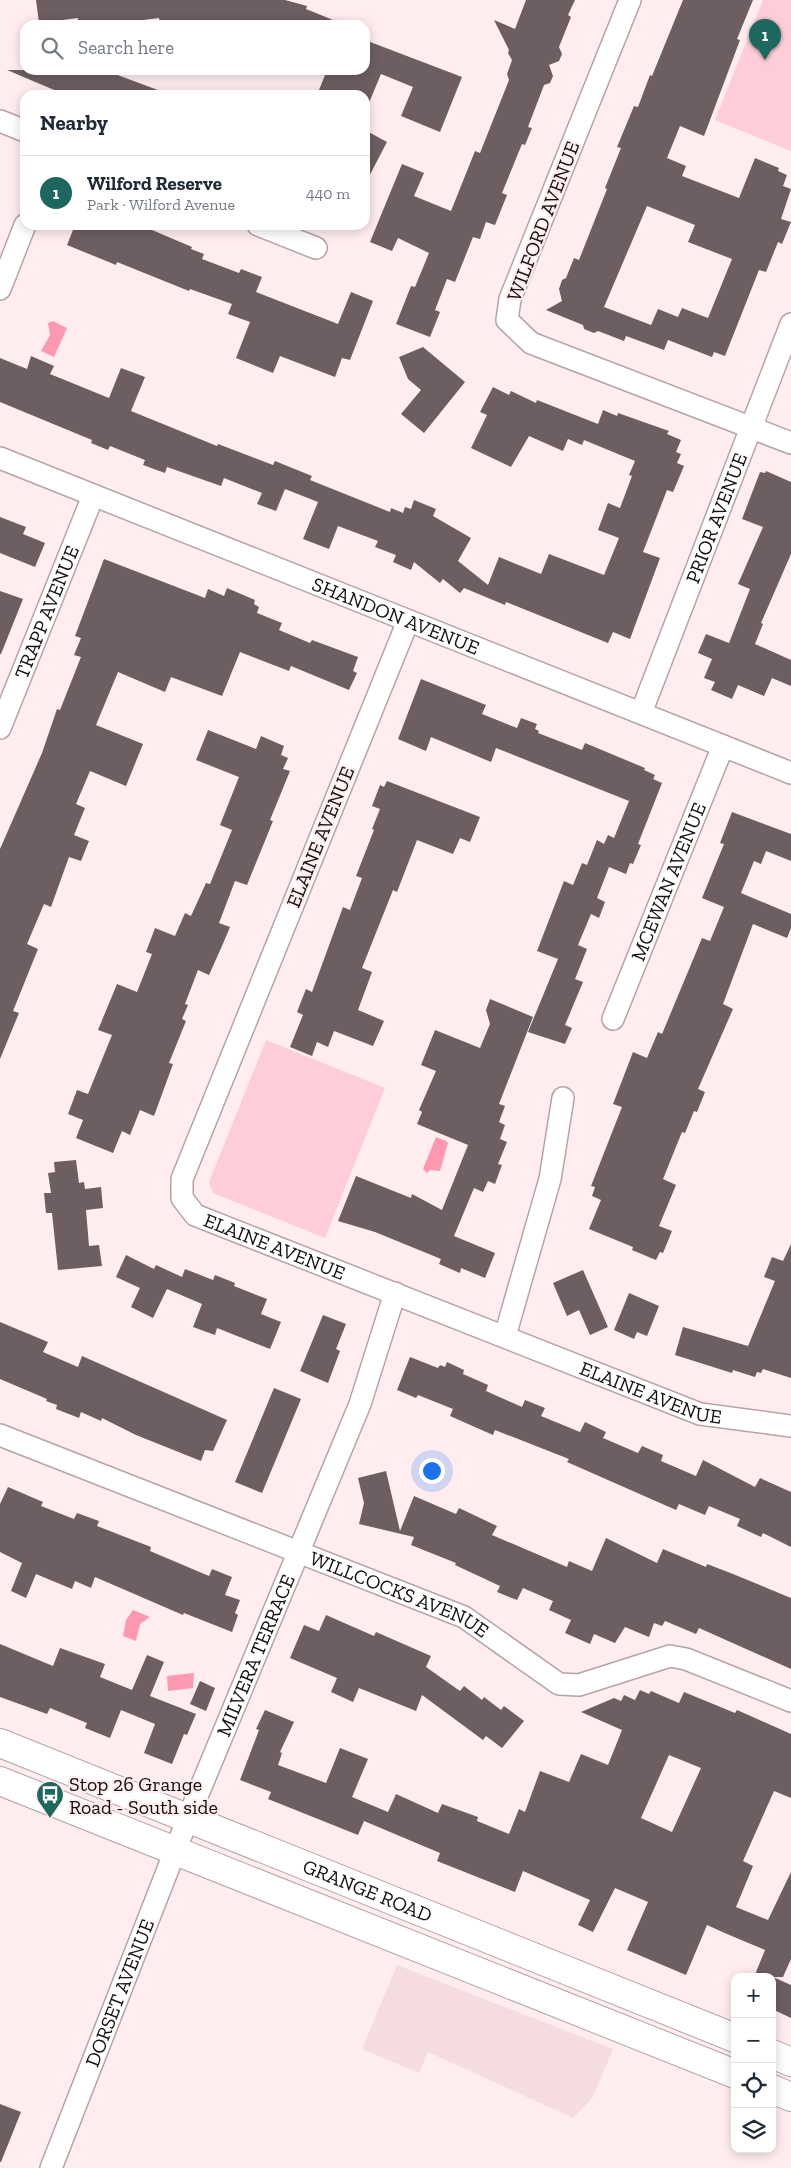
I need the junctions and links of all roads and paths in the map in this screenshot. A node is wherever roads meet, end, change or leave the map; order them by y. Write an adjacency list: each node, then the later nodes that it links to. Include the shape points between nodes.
1 (630, 0): 9 (street, WILFORD AVENUE, via 510,299 507,320 530,343)
2 (0, 121): 3 (street)
3 (20, 129)
4 (23, 230): 7 (street)
5 (271, 230): 6 (street)
6 (316, 248)
7 (0, 289)
8 (791, 324): 9 (street, PRIOR AVENUE)
9 (750, 427): 10 (street, WILFORD AVENUE); 14 (street, PRIOR AVENUE)
10 (791, 444)
11 (0, 458): 12 (street, SHANDON AVENUE)
12 (93, 496): 13 (street, SHANDON AVENUE); 15 (street, TRAPP AVENUE)
13 (408, 620): 14 (street, SHANDON AVENUE); 20 (street, ELAINE AVENUE, via 182,1179 182,1198 195,1215)
14 (640, 713): 16 (street, SHANDON AVENUE)
15 (0, 728)
16 (723, 746): 17 (street, SHANDON AVENUE); 18 (street, MCEWAN AVENUE)
17 (791, 773)
18 (613, 1019)
19 (563, 1098): 21 (street, via 550,1179)
20 (396, 1293): 21 (street, ELAINE AVENUE); 24 (street, MILVERA TERRACE, via 360,1404)
21 (505, 1336): 22 (street, ELAINE AVENUE, via 700,1414)
22 (791, 1426)
23 (0, 1435): 24 (street, WILLCOCKS AVENUE)
24 (297, 1552): 25 (street, WILLCOCKS AVENUE, via 464,1617 559,1684 579,1685 670,1656 686,1659); 28 (street, MILVERA TERRACE)
25 (791, 1702)
26 (0, 1742): 28 (main road, GRANGE ROAD)
27 (0, 1781): 29 (main road, GRANGE ROAD)
28 (188, 1818): 29 (street, DORSET AVENUE); 30 (main road, GRANGE ROAD)
29 (176, 1851): 33 (main road, GRANGE ROAD); 36 (street, DORSET AVENUE)
30 (731, 2036)
31 (776, 2056): 32 (main road)
32 (791, 2062)
33 (731, 2072)
34 (776, 2091): 35 (main road)
35 (791, 2097)
36 (51, 2168)

